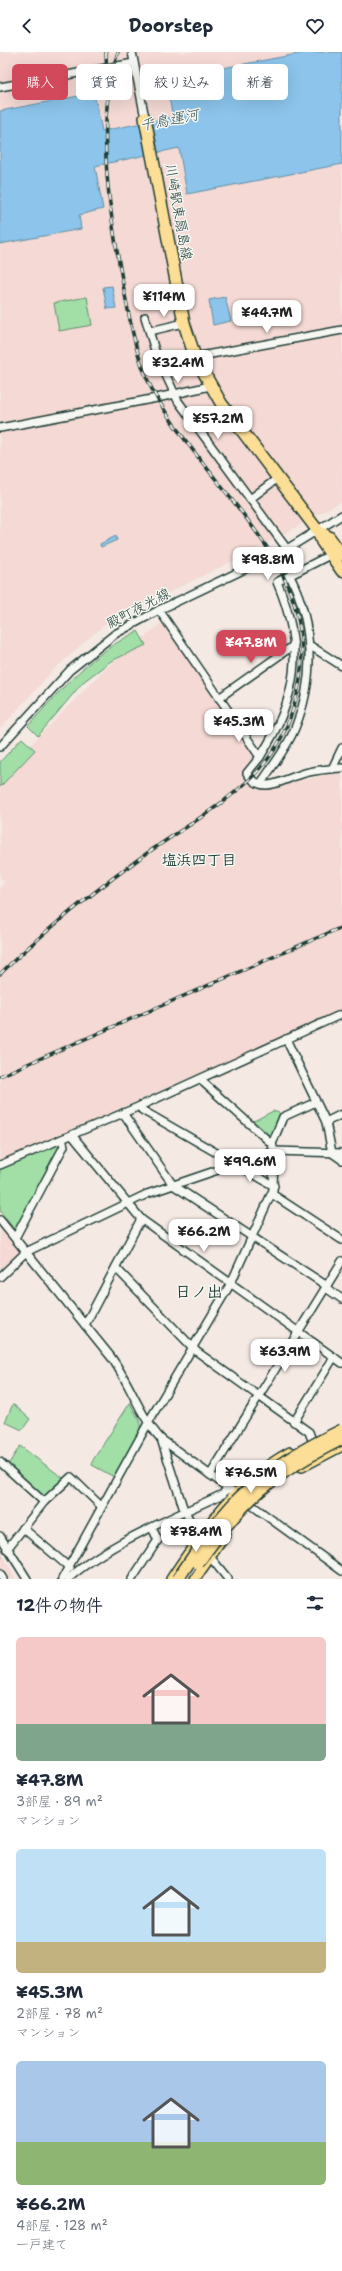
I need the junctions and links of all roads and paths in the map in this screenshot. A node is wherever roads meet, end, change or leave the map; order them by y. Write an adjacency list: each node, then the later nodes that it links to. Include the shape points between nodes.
1 (132, 52): 2 (street, 川崎駅東扇島線)
2 (134, 63): 3 (street); 4 (street, 川崎駅東扇島線)
3 (0, 88)
4 (145, 118): 6 (highway, 川崎駅東扇島線)
5 (145, 317): 8 (street)
6 (184, 323): 8 (street); 9 (highway, 川崎駅東扇島線)
7 (342, 330): 9 (street)
8 (150, 331): 11 (street, via 156,354)
9 (195, 357): 10 (highway, 川崎駅東扇島線)
10 (210, 386): 11 (street); 13 (highway, 川崎駅東扇島線)
11 (175, 394): 12 (street); 14 (street)
12 (0, 428)
13 (278, 478): 14 (street); 16 (highway, 川崎駅東扇島線)
14 (250, 499): 17 (street)
15 (342, 515): 16 (street, 殿町夜光線)
16 (318, 531): 17 (street, 殿町夜光線); 18 (highway, 川崎駅東扇島線); 19 (highway, 川崎駅東扇島線, via 329,537)
17 (287, 549): 22 (street, 殿町夜光線)
18 (330, 554): 20 (highway, 川崎駅東扇島線); 21 (street)
19 (342, 555)
20 (342, 571)
21 (290, 576): 23 (street, via 277,582 290,616); 24 (street, via 300,594)
22 (159, 610): 26 (street); 27 (street, 殿町夜光線, via 115,634 85,657)
23 (294, 645): 26 (street); 29 (street, via 293,677 287,706 275,733)
24 (309, 645): 25 (street); 32 (street, via 305,692 299,715 288,742)
25 (342, 666)
26 (219, 698): 29 (street)
27 (0, 747)
28 (342, 748): 31 (street)
29 (260, 757): 32 (street, via 247,773)
30 (342, 768): 31 (street)
31 (332, 769): 32 (street, via 299,775 265,786)
32 (260, 783)
33 (342, 1014): 34 (street)
34 (286, 1039): 35 (street); 36 (street)
35 (202, 1079): 37 (street); 43 (street)
36 (316, 1102): 40 (street); 43 (street, via 283,1117)
37 (140, 1106): 38 (street); 49 (street, via 142,1110)
38 (124, 1113): 41 (street); 50 (street)
39 (342, 1114): 40 (street)
40 (326, 1122): 45 (street)
41 (72, 1135): 42 (street); 53 (street)
42 (62, 1139): 48 (street); 57 (street, via 64,1146)
43 (272, 1144): 44 (street)
44 (274, 1151): 45 (street); 49 (street); 51 (street)
45 (332, 1153): 46 (street); 47 (street)
46 (342, 1153)
47 (342, 1160)
48 (0, 1164)
49 (237, 1164): 50 (street); 51 (street)
50 (173, 1186): 53 (street); 56 (street)
51 (274, 1186): 52 (street)
52 (272, 1194): 56 (street); 58 (street)
53 (129, 1203): 54 (street); 59 (street)
54 (141, 1219): 61 (street); 63 (street)
55 (0, 1220): 57 (street)
56 (252, 1236): 63 (street); 64 (street)
57 (15, 1238): 59 (street)
58 (342, 1240)
59 (26, 1252): 62 (street); 66 (street)
60 (342, 1261): 64 (street)
61 (116, 1268): 66 (street); 68 (street)
62 (0, 1277)
63 (231, 1283): 67 (street); 68 (street)
64 (327, 1287): 65 (street); 67 (street)
65 (342, 1299)
66 (85, 1325): 73 (street, via 121,1370)
67 (299, 1331): 69 (street); 71 (street)
68 (192, 1348): 71 (street); 73 (street)
69 (334, 1357): 70 (street); 72 (street)
70 (342, 1363)
71 (260, 1396): 72 (street); 81 (street)
72 (294, 1422): 78 (street, via 309,1432)
73 (148, 1423): 76 (street); 85 (street)
74 (342, 1425): 78 (main road)
75 (342, 1430): 102 (highway, bridge, via 282,1463 244,1493 214,1527)
76 (161, 1439): 81 (street); 86 (street)
77 (342, 1439): 103 (highway, bridge, via 294,1465 249,1499 226,1525)
78 (312, 1440): 82 (main road)
79 (342, 1446): 84 (main road, via 283,1478)
80 (0, 1462): 83 (street)
81 (210, 1475): 82 (street)
82 (231, 1491): 84 (street); 86 (street); 90 (main road)
83 (44, 1502): 85 (street, via 71,1477); 87 (street)
84 (251, 1505): 92 (main road); 94 (street)
85 (101, 1506): 93 (street)
86 (186, 1512): 88 (street); 90 (street)
87 (23, 1528): 91 (street); 93 (street)
88 (152, 1528): 96 (street, via 92,1561); 100 (street, via 158,1540)
89 (0, 1536): 91 (street)
90 (198, 1538): 92 (street); 101 (main road)
91 (7, 1549): 98 (street)
92 (210, 1557): 104 (main road); 105 (street)
93 (68, 1566): 96 (street); 99 (street)
94 (342, 1572)
95 (0, 1574): 97 (street)
96 (72, 1577)
97 (3, 1579)
98 (27, 1579)
99 (62, 1579)
100 (132, 1579)
101 (171, 1579)
102 (178, 1579)
103 (187, 1579)
104 (195, 1579)
105 (228, 1579)

